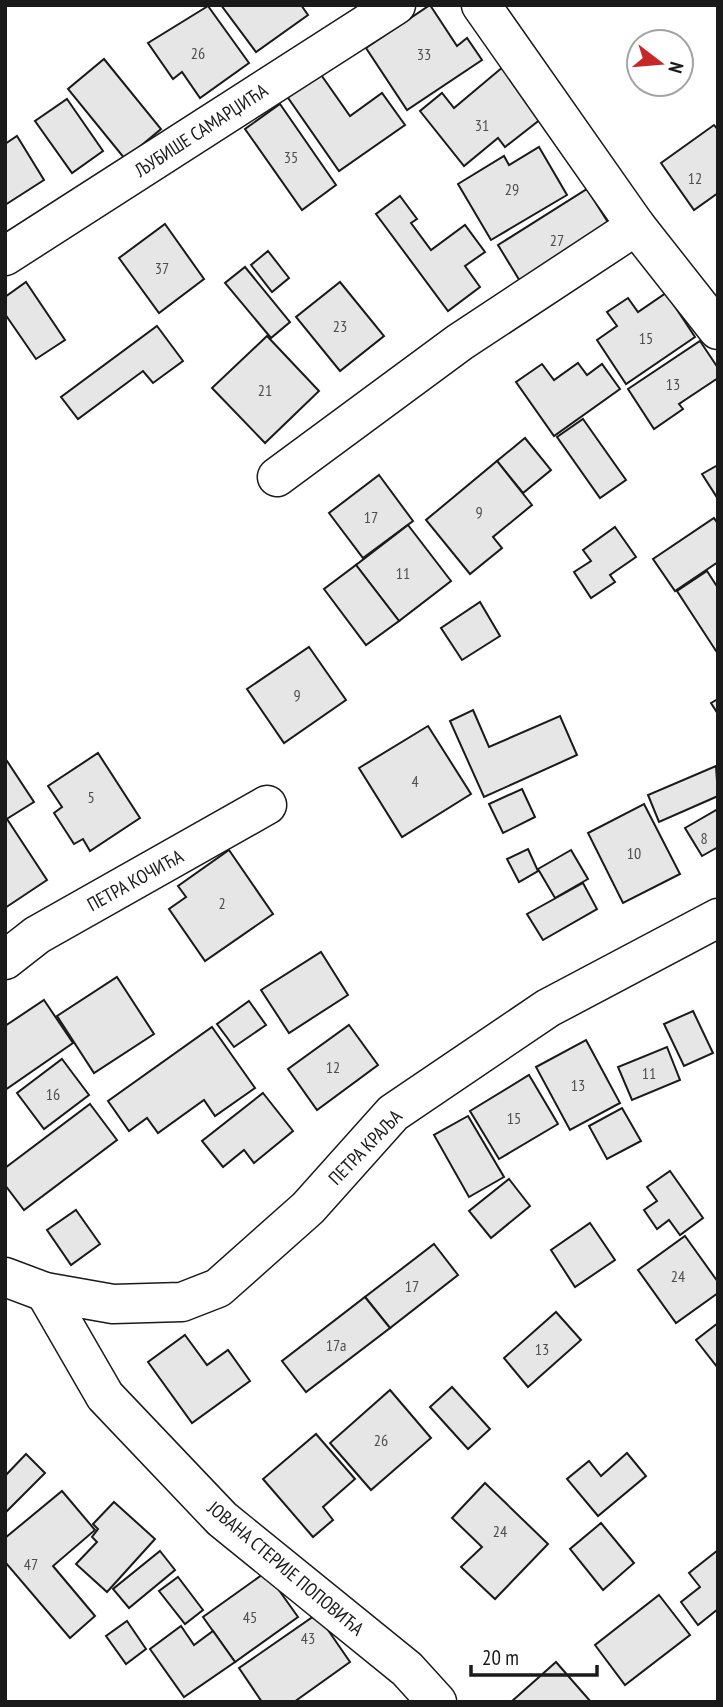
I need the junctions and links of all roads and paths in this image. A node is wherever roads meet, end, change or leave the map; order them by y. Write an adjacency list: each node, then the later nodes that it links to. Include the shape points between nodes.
1 (396, 5): 4 (street, ЉУБИШЕ САМАРЏИЋА)
2 (481, 5): 3 (street)
3 (636, 226): 5 (street); 6 (street, via 460,342)
4 (5, 256)
5 (718, 330)
6 (277, 477)
7 (267, 805): 9 (street, ПЕТРА КОЧИЋА, via 57,924)
8 (718, 918): 11 (street, ПЕТРА КРАЉА, via 548,1008 393,1112 308,1208 218,1288 182,1302 113,1304)
9 (5, 960)
10 (5, 1277): 11 (street, ПЕТРА КРАЉА)
11 (45, 1292): 12 (street, ЈОВАНА СТЕРИЈЕ ПОПОВИЋА, via 105,1396 213,1510 407,1669)
12 (438, 1702)

